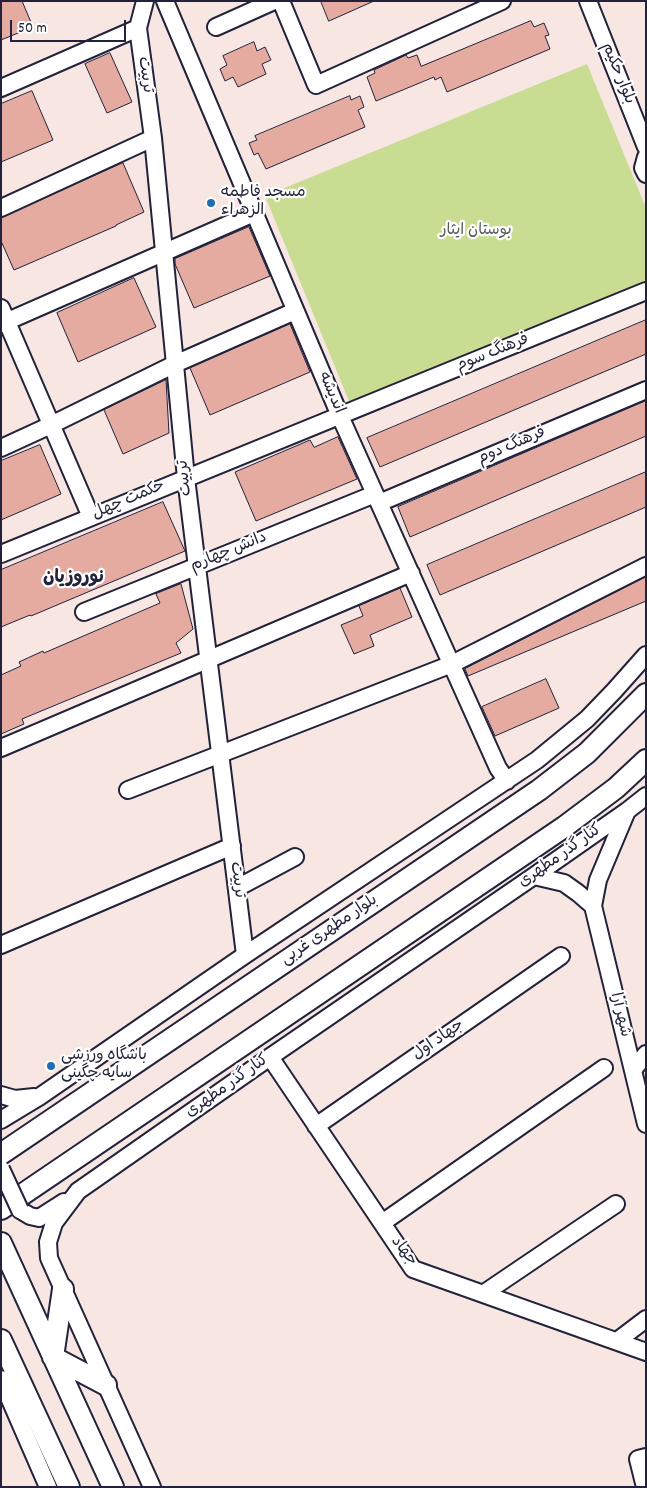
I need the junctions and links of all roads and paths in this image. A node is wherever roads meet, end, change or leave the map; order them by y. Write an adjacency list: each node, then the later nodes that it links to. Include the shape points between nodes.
1 (145, 1): 9 (street, تربیت)
2 (165, 1): 16 (street, اندیشه)
3 (274, 1): 8 (street)
4 (281, 1): 7 (street, via 316,85 437,30)
5 (502, 1): 7 (street)
6 (588, 1): 12 (street, بلوار حکیم)
7 (474, 7)
8 (216, 27)
9 (138, 28): 10 (street); 11 (street, تربیت)
10 (1, 88)
11 (153, 138): 15 (street); 17 (street, تربیت)
12 (646, 147)
13 (646, 157): 14 (street, via 643,168)
14 (646, 174)
15 (1, 208)
16 (254, 213): 17 (street); 19 (street, اندیشه)
17 (164, 253): 20 (street); 21 (street, تربیت)
18 (646, 291): 23 (street, فرهنگ سوم)
19 (296, 311): 21 (street); 23 (street, اندیشه)
20 (3, 318): 24 (street)
21 (174, 364): 24 (street); 26 (street, تربیت)
22 (646, 390): 27 (street, فرهنگ دوم)
23 (340, 416): 26 (street, حکمت چهل); 27 (street, اندیشه)
24 (51, 425): 25 (street); 28 (street)
25 (1, 448)
26 (186, 478): 28 (street, حکمت چهل); 30 (street, تربیت)
27 (377, 499): 30 (street, دانش چهارم); 32 (street, اندیشه)
28 (91, 517): 29 (street, حکمت چهل)
29 (1, 554)
30 (196, 566): 33 (street, دانش چهارم); 35 (street, تربیت)
31 (646, 566): 36 (street)
32 (411, 572): 35 (street); 36 (street, اندیشه)
33 (84, 612)
34 (646, 655): 41 (street, via 587,719)
35 (208, 660): 38 (street); 39 (street, تربیت)
36 (452, 664): 39 (street); 41 (street, اندیشه, via 498,768)
37 (646, 694): 62 (main road, بلوار مطهری غربی, via 587,753 539,790)
38 (1, 748)
39 (220, 755): 42 (street); 45 (street, تربیت)
40 (646, 760): 66 (main road, via 616,788 564,827)
41 (507, 781): 51 (street)
42 (128, 790)
43 (646, 796): 44 (street, کنار گذر مطهری)
44 (627, 811): 47 (street, کنار گذر مطهری); 49 (street, via 598,880)
45 (232, 846): 48 (street, تربیت); 50 (street)
46 (296, 857): 48 (street)
47 (534, 876): 49 (street, via 564,883); 54 (street, کنار گذر مطهری)
48 (237, 888): 51 (street, تربیت)
49 (593, 906): 56 (street, شهر آرا)
50 (1, 945)
51 (245, 955): 58 (street)
52 (561, 956): 61 (street, جهاد اول)
53 (646, 1054): 56 (street)
54 (270, 1057): 61 (street, جهاد); 64 (street, کنار گذر مطهری)
55 (604, 1068): 67 (street)
56 (633, 1070): 60 (street, شهر آرا)
57 (1, 1095): 58 (street, via 14,1099)
58 (39, 1097): 59 (street)
59 (1, 1120)
60 (646, 1124)
61 (316, 1126): 67 (street, جهاد)
62 (1, 1154)
63 (1, 1169): 66 (street, bridge)
64 (78, 1192): 66 (street, via 39,1218); 69 (street, کنار گذر مطهری, via 54,1223 48,1242 49,1258)
65 (616, 1204): 70 (street)
66 (11, 1210)
67 (382, 1224): 70 (street, جهاد, via 413,1268)
68 (1, 1243): 75 (main road)
69 (63, 1289): 75 (main road); 78 (street, کنار گذر مطهری)
70 (483, 1294): 73 (street, جهاد)
71 (646, 1319): 73 (street)
72 (1, 1340): 80 (main road)
73 (617, 1342): 74 (street, جهاد)
74 (646, 1352)
75 (53, 1357): 78 (main road); 84 (main road)
76 (1, 1372): 80 (main road)
77 (1, 1379): 79 (street)
78 (106, 1385): 85 (street, کنار گذر مطهری)
79 (6, 1405): 82 (street)
80 (35, 1412): 83 (main road)
81 (646, 1457): 86 (street, via 638,1459)
82 (48, 1487)
83 (69, 1487)
84 (112, 1487)
85 (152, 1487)
86 (645, 1487)

